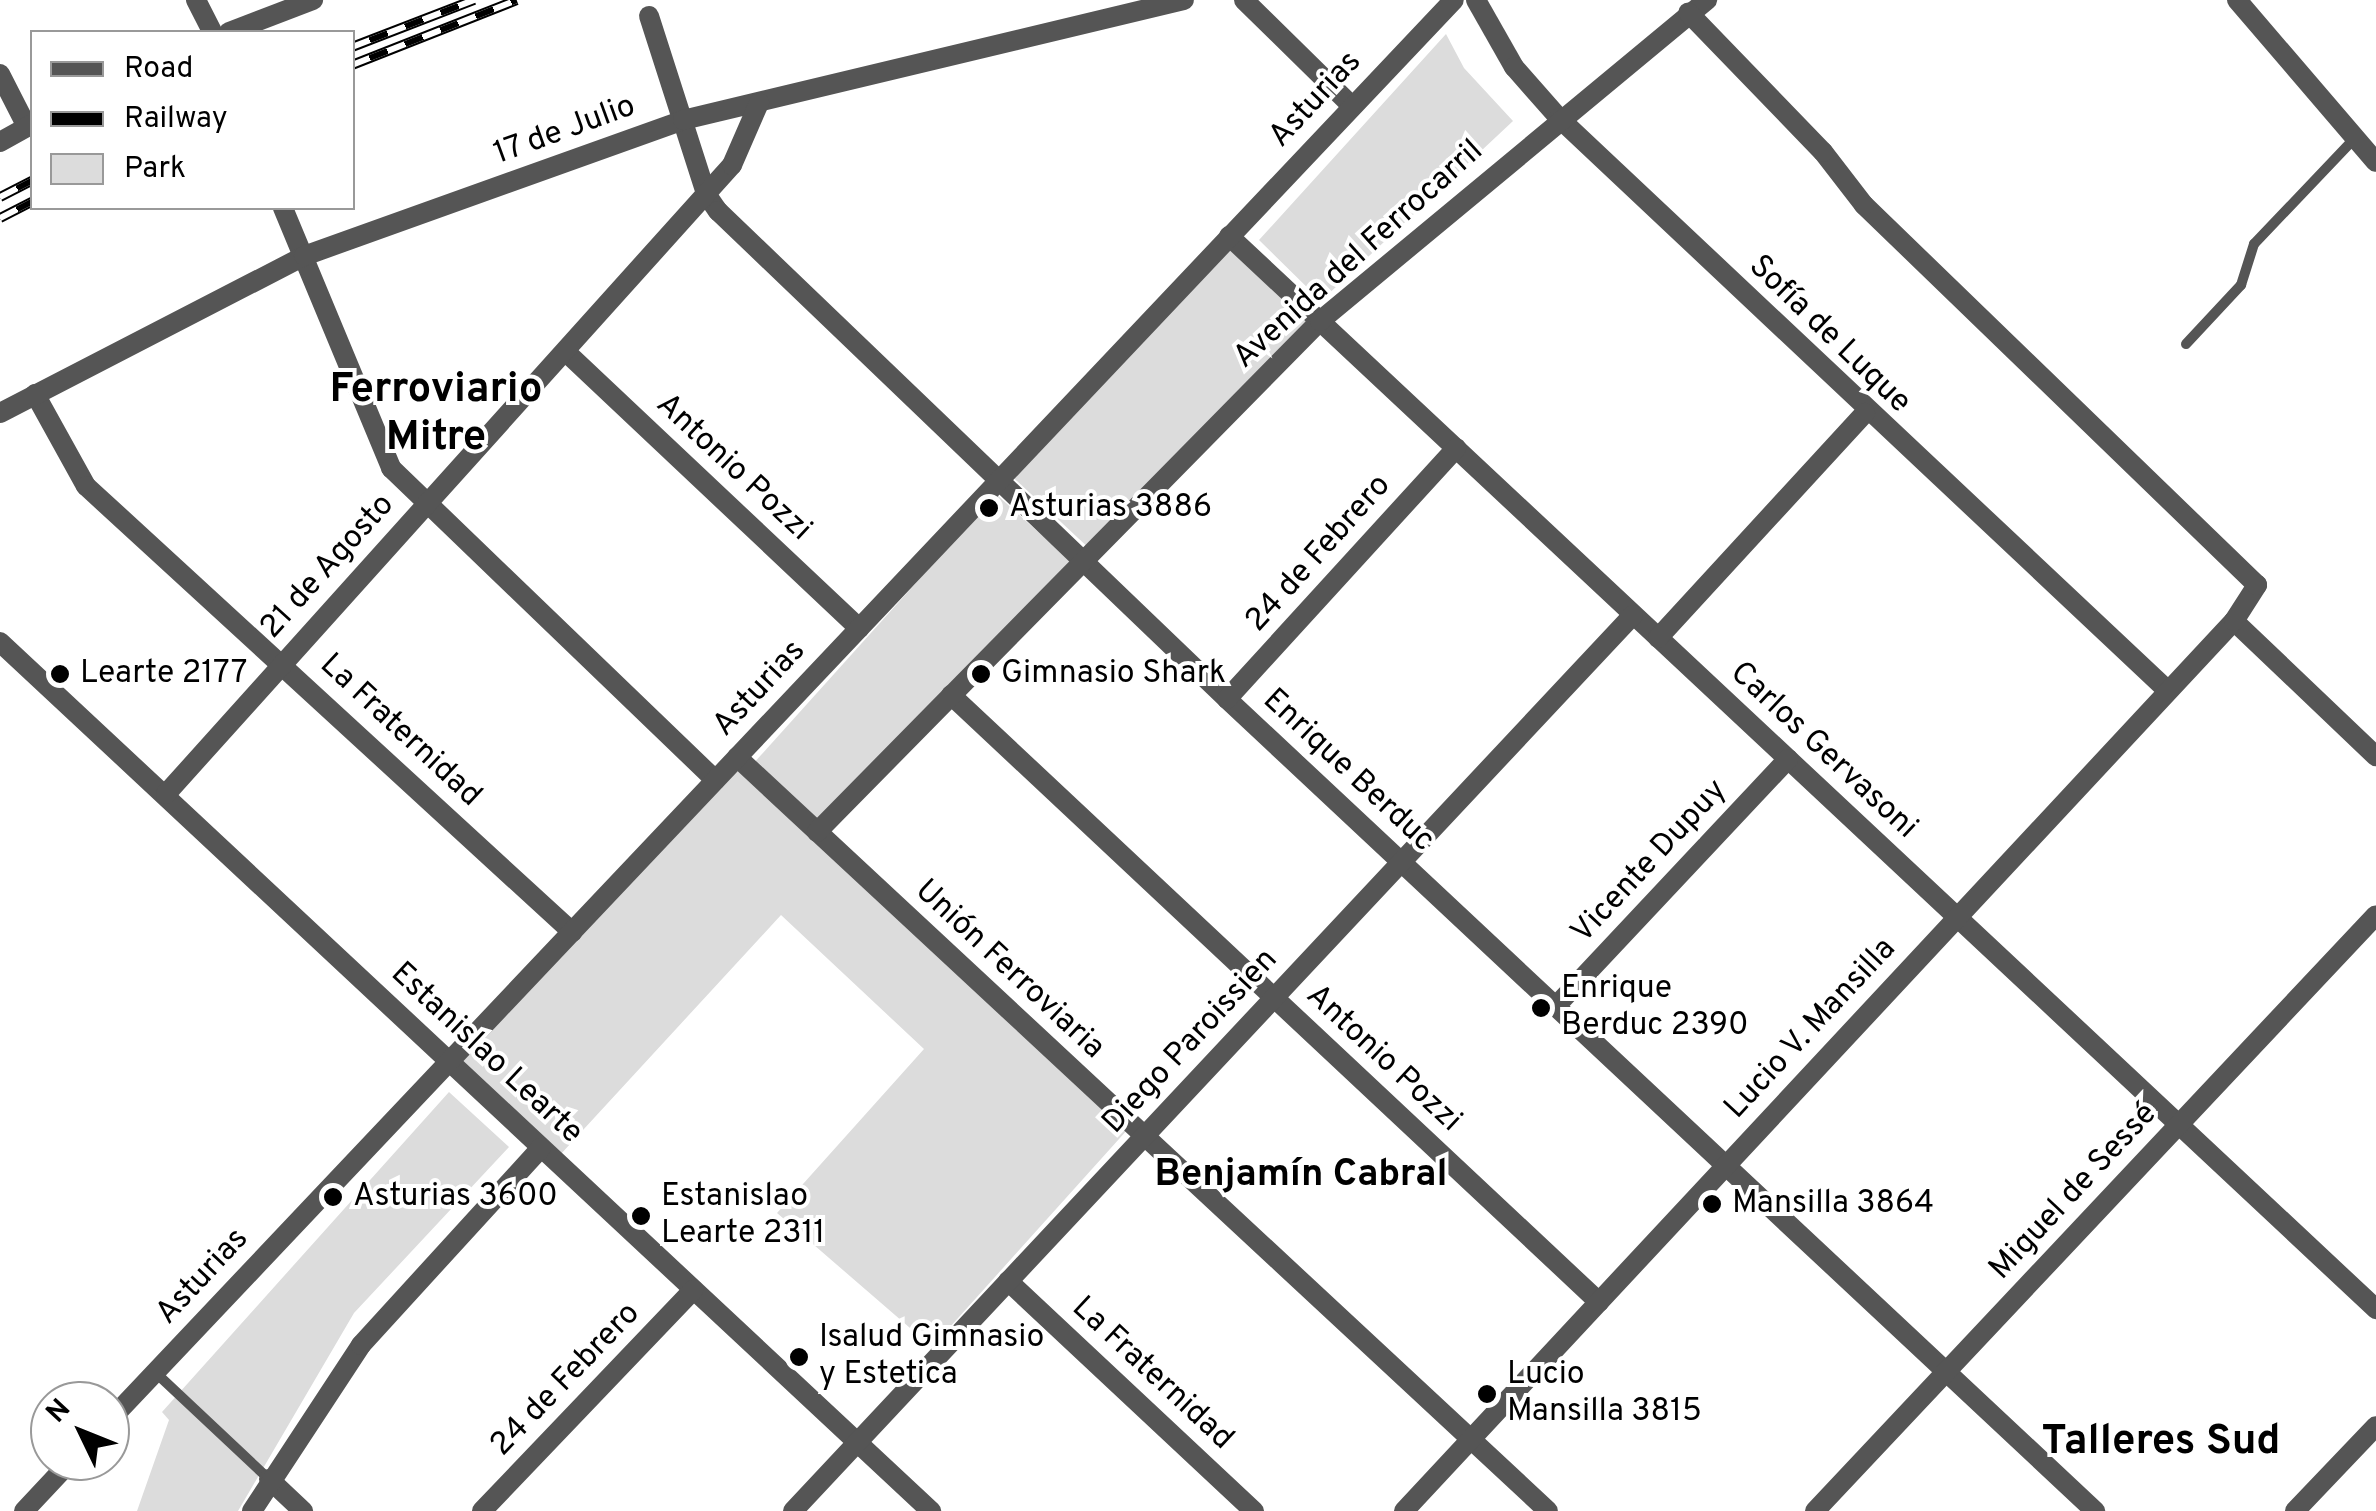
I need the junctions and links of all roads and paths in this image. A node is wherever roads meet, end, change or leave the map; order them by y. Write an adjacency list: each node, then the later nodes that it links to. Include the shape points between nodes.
1 (196, 0): 11 (street)
2 (313, 0): 12 (street)
3 (1184, 0): 14 (street, 17 de Julio)
4 (1244, 0): 15 (street)
5 (1454, 0): 15 (street, Asturias)
6 (1476, 0): 16 (street, Sofía de Luque, via 1504,53)
7 (1707, 0): 9 (street, Avenida del Ferrocarril)
8 (2237, 0): 19 (street)
9 (1688, 12): 16 (street, Avenida del Ferrocarril); 37 (street, Lucio V. Mansilla, via 1823,152 1864,205 2257,585)
10 (648, 16): 17 (street, Enrique Berduc)
11 (211, 30)
12 (234, 30)
13 (0, 74): 18 (street)
14 (759, 104): 17 (street, 17 de Julio); 22 (street, 21 de Agosto, via 732,165)
15 (1352, 106): 24 (street, Asturias)
16 (1559, 118): 26 (street, Avenida del Ferrocarril); 31 (street, Sofía de Luque)
17 (683, 120): 22 (street, Enrique Berduc); 25 (street, 17 de Julio)
18 (30, 126): 20 (street)
19 (2355, 138): 21 (street); 27 (lane, via 2254,244 2241,285)
20 (0, 142)
21 (2376, 162)
22 (706, 194): 28 (street, 21 de Agosto); 33 (street, Enrique Berduc)
23 (285, 210): 25 (street)
24 (1229, 236): 26 (street, Carlos Gervasoni); 33 (street, Asturias)
25 (304, 256): 29 (street, 17 de Julio); 34 (street, via 391,468)
26 (1320, 321): 32 (street, Carlos Gervasoni); 35 (street, Avenida del Ferrocarril)
27 (2186, 344)
28 (566, 352): 34 (street, 21 de Agosto); 38 (street, Antonio Pozzi)
29 (35, 394): 30 (street, 17 de Julio); 41 (street, La Fraternidad, via 86,486)
30 (0, 413)
31 (1866, 413): 39 (street); 42 (street, Sofía de Luque)
32 (1456, 448): 36 (street, Carlos Gervasoni); 44 (street, 24 de Febrero)
33 (998, 478): 35 (street, Enrique Berduc); 38 (street, Asturias)
34 (425, 504): 41 (street, 21 de Agosto); 48 (street)
35 (1084, 560): 43 (street, Avenida del Ferrocarril); 44 (street, Enrique Berduc)
36 (1634, 615): 39 (street, Carlos Gervasoni); 51 (street, Diego Paroissien)
37 (2234, 621): 42 (street, Lucio V. Mansilla); 45 (street)
38 (859, 628): 46 (street, Asturias)
39 (1658, 638): 47 (street, Carlos Gervasoni)
40 (0, 642): 49 (street, Estanislao Learte)
41 (282, 663): 49 (street, 21 de Agosto); 54 (street, La Fraternidad)
42 (2167, 690): 53 (street, Lucio V. Mansilla)
43 (951, 695): 50 (street, Avenida del Ferrocarril); 55 (street, Antonio Pozzi)
44 (1227, 699): 51 (street, Enrique Berduc)
45 (2376, 756)
46 (737, 757): 48 (street, Asturias); 50 (street, Unión Ferroviaria)
47 (1788, 758): 53 (street, Carlos Gervasoni); 56 (street, Vicente Dupuy)
48 (715, 780): 54 (street, Asturias)
49 (166, 794): 57 (street, Estanislao Learte)
50 (817, 832): 59 (street, Unión Ferroviaria)
51 (1402, 862): 55 (street, Diego Paroissien); 56 (street, Enrique Berduc)
52 (2376, 915): 58 (street, Miguel de Sessé)
53 (1954, 917): 58 (street, Carlos Gervasoni); 61 (street, Lucio V. Mansilla)
54 (572, 932): 57 (street, Asturias)
55 (1274, 998): 59 (street, Diego Paroissien); 64 (street, Antonio Pozzi)
56 (1556, 1006): 61 (street, Enrique Berduc)
57 (450, 1060): 60 (street, Estanislao Learte); 66 (street, Asturias)
58 (2179, 1124): 65 (street, Carlos Gervasoni); 67 (street, Miguel de Sessé)
59 (1144, 1137): 62 (street, Diego Paroissien); 70 (street, Unión Ferroviaria)
60 (541, 1148): 63 (street, Estanislao Learte); 72 (street, via 361,1345)
61 (1726, 1166): 64 (street, Lucio V. Mansilla); 67 (street, Enrique Berduc)
62 (1008, 1281): 71 (street, Diego Paroissien); 80 (street, La Fraternidad)
63 (694, 1290): 71 (street, Estanislao Learte); 77 (street, 24 de Febrero)
64 (1599, 1302): 70 (street, Lucio V. Mansilla)
65 (2376, 1309)
66 (155, 1372): 68 (street, Asturias); 72 (lane)
67 (1946, 1372): 83 (street, Miguel de Sessé); 84 (street, Enrique Berduc)
68 (130, 1399)
69 (2376, 1426): 85 (street)
70 (1472, 1438): 81 (street, Lucio V. Mansilla); 82 (street, Unión Ferroviaria)
71 (858, 1443): 78 (street, Diego Paroissien); 79 (street, Estanislao Learte)
72 (270, 1480): 75 (street); 76 (street)
73 (52, 1481): 74 (street)
74 (24, 1511)
75 (252, 1511)
76 (303, 1511)
77 (482, 1511)
78 (794, 1511)
79 (931, 1511)
80 (1254, 1511)
81 (1404, 1511)
82 (1548, 1511)
83 (1815, 1511)
84 (2095, 1511)
85 (2295, 1511)

